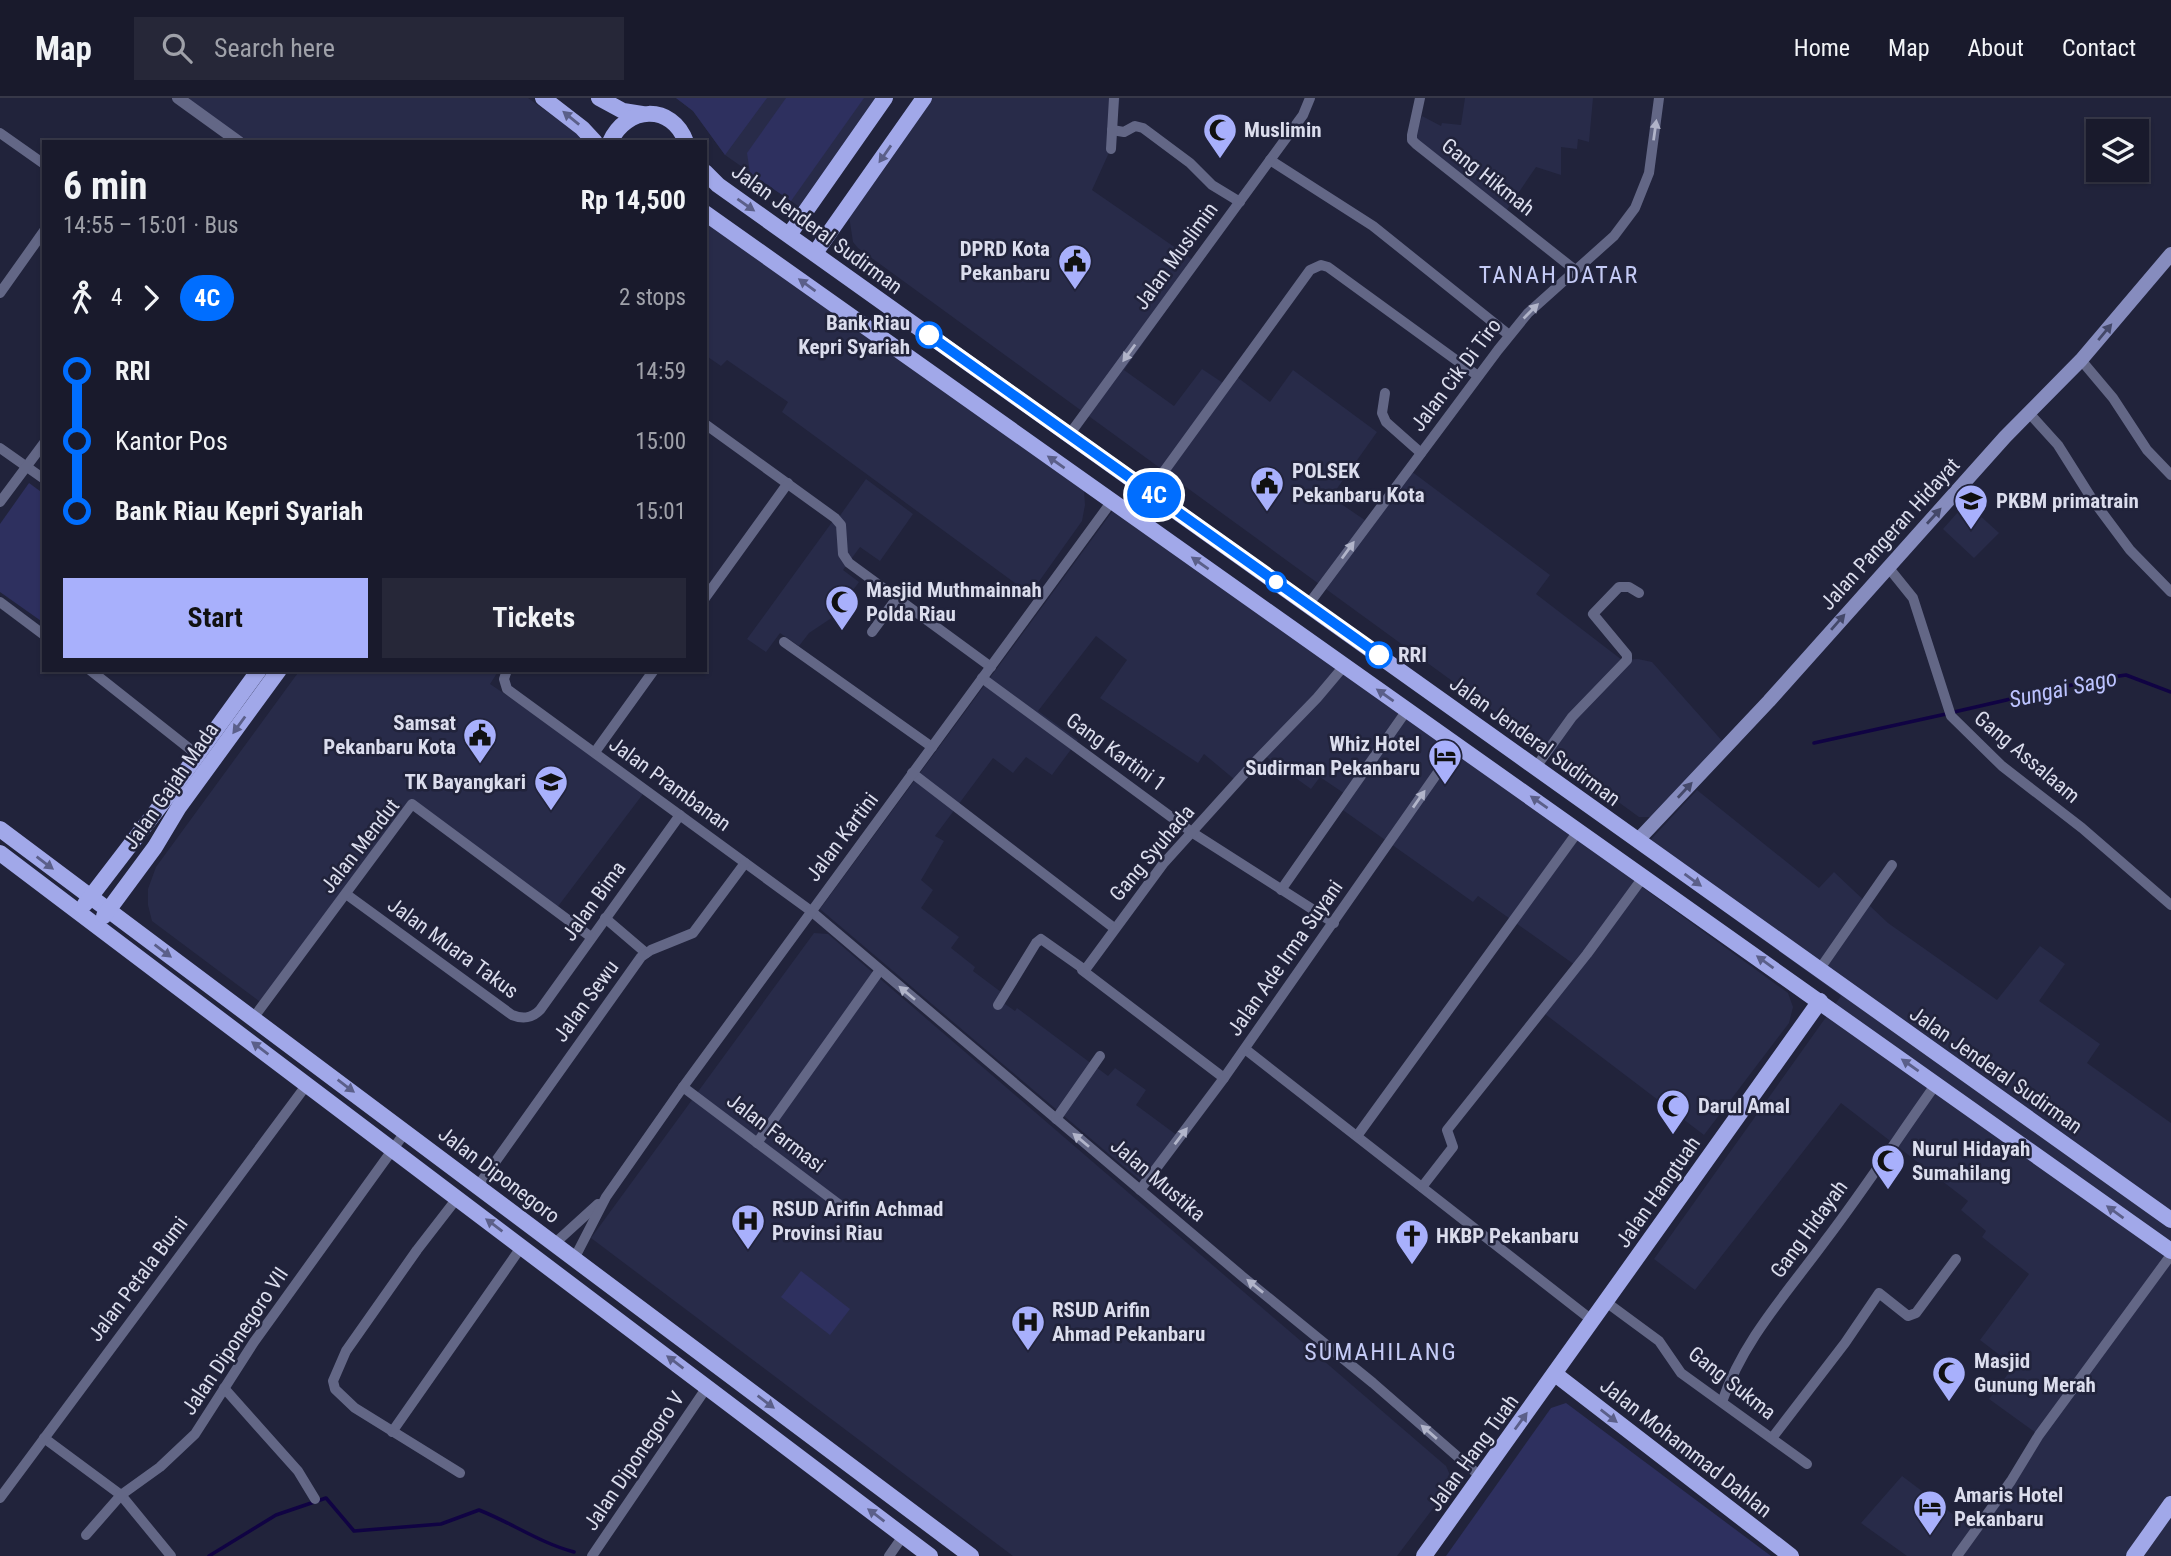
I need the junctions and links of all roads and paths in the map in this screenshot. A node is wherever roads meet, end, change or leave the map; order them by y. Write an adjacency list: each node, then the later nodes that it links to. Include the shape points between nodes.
1 (178, 98): 13 (street)
2 (543, 98): 14 (main road, one-way to 2)
3 (599, 98): 10 (main road, via 623,111)
4 (885, 98): 22 (main road)
5 (924, 98): 24 (main road, one-way to 24)
6 (1114, 98): 11 (street)
7 (1310, 98): 18 (street, Jalan Muslimin)
8 (1420, 98): 29 (street, Gang Hikmah, via 1412,140)
9 (1659, 98): 29 (street, Jalan Cik Di Tiro, one-way to 9, via 1614,236 1635,208 1649,173)
10 (645, 114): 15 (main road, via 624,122); 16 (main road, via 673,122)
11 (1112, 130): 17 (street); 21 (street, via 1143,128 1212,186)
12 (0, 133): 19 (street)
13 (236, 140)
14 (593, 140)
15 (611, 140)
16 (685, 140)
17 (1111, 149)
18 (1270, 160): 21 (street, Jalan Muslimin); 31 (street, via 1373,226)
19 (42, 163)
20 (707, 174): 26 (main road, Jalan Jenderal Sudirman, one-way to 26)
21 (1240, 202): 39 (street, Jalan Muslimin, one-way to 39)
22 (812, 203): 24 (main road); 26 (main road)
23 (707, 214): 36 (main road, one-way to 23)
24 (837, 221): 27 (main road)
25 (42, 234): 30 (street)
26 (789, 235): 27 (main road, Jalan Jenderal Sudirman)
27 (815, 253): 33 (main road, Jalan Jenderal Sudirman)
28 (2171, 254): 32 (main road, Jalan Pangeran Hidayat, one-way to 28)
29 (1575, 270): 31 (street, Jalan Cik Di Tiro, one-way to 29)
30 (0, 293)
31 (1509, 335): 34 (street, Jalan Cik Di Tiro)
32 (2081, 360): 37 (main road, Jalan Pangeran Hidayat); 44 (street)
33 (980, 371): 36 (main road); 39 (main road, Jalan Jenderal Sudirman)
34 (1478, 376): 42 (street, Jalan Cik Di Tiro); 47 (street, via 1321,265 1310,270)
35 (1385, 394): 42 (street, via 1382,413 1386,422)
36 (962, 396): 48 (main road, one-way to 36)
37 (2030, 414): 50 (main road, Jalan Pangeran Hidayat, one-way to 37); 51 (street, via 2058,445 2130,550)
38 (707, 425): 46 (street)
39 (1069, 435): 47 (main road, Jalan Jenderal Sudirman)
40 (42, 446): 43 (street)
41 (0, 448): 43 (street)
42 (1421, 453): 56 (street, Jalan Cik Di Tiro, one-way to 42)
43 (26, 467): 45 (street); 49 (street)
44 (2171, 475)
45 (42, 478)
46 (788, 483): 53 (street); 54 (street, via 841,525 845,559)
47 (1149, 492): 56 (main road, Jalan Jenderal Sudirman)
48 (1112, 501): 60 (main road, one-way to 48); 61 (street, Jalan Kartini)
49 (0, 502)
50 (1888, 567): 81 (main road, Jalan Pangeran Hidayat, one-way to 50); 89 (street, Gang Assalaam, via 1913,598 1951,716 2001,766)
51 (2171, 592)
52 (1639, 593): 75 (street, via 1619,587 1593,614 1627,660 1572,718)
53 (707, 595)
54 (897, 598): 57 (street); 61 (street)
55 (0, 602): 58 (street)
56 (1308, 605): 69 (main road, Jalan Jenderal Sudirman)
57 (872, 632)
58 (42, 634)
59 (784, 642): 71 (street)
60 (1344, 666): 68 (main road, one-way to 60); 80 (street, Gang Syuhada)
61 (991, 667): 67 (street, Jalan Kartini)
62 (93, 672): 73 (street)
63 (258, 672): 73 (main road, Jalan Gajah Mada)
64 (277, 672): 73 (main road, Jalan Gajah Mada, one-way to 73)
65 (506, 672): 72 (street, Jalan Prambanan, via 507,689)
66 (653, 672): 72 (street)
67 (982, 678): 71 (street, Jalan Kartini); 80 (street, Gang Kartini 1)
68 (1407, 710): 70 (main road); 86 (street)
69 (1497, 739): 74 (main road); 75 (main road, Jalan Jenderal Sudirman)
70 (1457, 745): 74 (main road); 94 (street, Jalan Ade Irma Suyani, one-way to 70)
71 (932, 747): 76 (street, Jalan Kartini)
72 (595, 752): 77 (street, Jalan Prambanan)
73 (204, 760): 88 (main road, Jalan Gajah Mada); 90 (main road, Jalan Gajah Mada)
74 (1482, 762): 79 (main road, one-way to 74)
75 (1536, 767): 81 (main road, Jalan Jenderal Sudirman)
76 (912, 773): 91 (street, Jalan Kartini); 96 (street)
77 (680, 815): 83 (street, Jalan Prambanan); 93 (street, Jalan Bima)
78 (0, 829): 88 (main road, Jalan Diponegoro, one-way to 88)
79 (1578, 830): 85 (main road); 114 (street)
80 (1193, 833): 86 (street, Gang Kartini 1); 96 (street, Gang Syuhada)
81 (1638, 840): 101 (main road, Jalan Jenderal Sudirman, one-way to 101)
82 (0, 853): 92 (main road, Jalan Diponegoro)
83 (745, 863): 91 (street, Jalan Prambanan); 98 (street, Jalan Sewu, via 693,933)
84 (1892, 866): 101 (street)
85 (1644, 876): 102 (main road, one-way to 85); 118 (street, via 1447,1130 1453,1147)
86 (1281, 890): 94 (street, Gang Kartini 1)
87 (346, 894): 97 (street, Jalan Mendut, via 412,804); 104 (street, Jalan Muara Takus, via 512,1015 530,1017); 105 (street, Jalan Mendut)
88 (90, 896): 90 (main road, Jalan Diponegoro); 92 (main road, Jalan Gajah Mada)
89 (2171, 905)
90 (109, 910): 95 (main road, Jalan Gajah Mada); 105 (main road, Jalan Diponegoro, one-way to 105)
91 (811, 911): 99 (street, Jalan Mustika); 111 (street, Jalan Kartini)
92 (79, 912): 95 (main road, Jalan Diponegoro)
93 (605, 918): 97 (street, Jalan Bima); 98 (street)
94 (1334, 923): 106 (street, Jalan Ade Irma Suyani)
95 (97, 926): 109 (main road, Jalan Diponegoro, one-way to 95)
96 (1114, 928): 100 (street, Gang Syuhada)
97 (591, 937): 104 (street, Jalan Bima)
98 (646, 953): 117 (street, Jalan Sewu)
99 (880, 970): 112 (street, Jalan Mustika, one-way to 99); 115 (street)
100 (1082, 970): 103 (street, via 1041,939); 108 (street)
101 (1819, 970): 123 (main road, Jalan Jenderal Sudirman)
102 (1820, 1001): 110 (main road, one-way to 102); 129 (main road, Jalan Hangtuah)
103 (998, 1005)
104 (540, 1010)
105 (254, 1017): 113 (main road, Jalan Diponegoro, one-way to 113)
106 (1245, 1049): 108 (street, Jalan Ade Irma Suyani); 114 (street)
107 (1100, 1056): 112 (street)
108 (1224, 1078): 119 (street, Jalan Ade Irma Suyani, one-way to 108)
109 (308, 1083): 116 (main road, Jalan Diponegoro); 136 (street, Jalan Petala Bumi)
110 (1936, 1084): 126 (main road, one-way to 110); 134 (street, Gang Hidayah, via 1750,1341)
111 (683, 1087): 115 (street, Jalan Farmasi); 121 (street, Jalan Kartini)
112 (1056, 1119): 119 (street, Jalan Mustika, one-way to 112)
113 (406, 1131): 116 (street, Jalan Diponegoro VII); 117 (main road, Jalan Diponegoro)
114 (1357, 1136): 118 (street)
115 (757, 1143): 122 (street, Jalan Farmasi)
116 (393, 1148): 120 (main road, Jalan Diponegoro); 133 (street, Jalan Diponegoro VII)
117 (478, 1186): 124 (main road, Jalan Diponegoro)
118 (1422, 1187): 130 (street)
119 (1140, 1190): 140 (street, Jalan Mustika, one-way to 119)
120 (458, 1197): 125 (main road, Jalan Diponegoro, one-way to 120); 135 (street, via 346,1352 332,1381 342,1398)
121 (606, 1197): 124 (street, Jalan Kartini); 127 (street, Jalan Kartini)
122 (845, 1209)
123 (2171, 1220)
124 (554, 1244): 127 (main road, Jalan Diponegoro)
125 (522, 1246): 132 (main road, Jalan Diponegoro, one-way to 125); 135 (street)
126 (2171, 1253): 154 (street)
127 (574, 1259): 151 (main road, Jalan Diponegoro, one-way to 151)
128 (1956, 1259): 137 (street, via 1916,1312 1908,1316 1878,1293)
129 (1606, 1302): 130 (main road, Jalan Hangtuah); 134 (street, Gang Sukma, via 1663,1345 1681,1373)
130 (1593, 1321): 131 (main road, Jalan Hangtuah)
131 (1555, 1374): 140 (main road, Jalan Hang Tuah, one-way to 131); 153 (main road, Jalan Mohammad Dahlan, one-way to 153)
132 (707, 1387): 146 (main road, Jalan Diponegoro, one-way to 132); 148 (street, Jalan Diponegoro V)
133 (224, 1388): 141 (street, Jalan Diponegoro VII, via 195,1434); 143 (street, via 298,1471)
134 (1722, 1402): 137 (street, Gang Sukma)
135 (392, 1432): 139 (street)
136 (44, 1438): 141 (street); 142 (street, Jalan Petala Bumi)
137 (1772, 1438): 138 (street, Gang Sukma)
138 (1807, 1464)
139 (460, 1473)
140 (1481, 1477): 152 (main road, Jalan Hang Tuah)
141 (121, 1495): 145 (street, Jalan Diponegoro VII); 147 (street)
142 (0, 1498)
143 (315, 1499)
144 (2171, 1504): 155 (main road)
145 (86, 1535)
146 (904, 1536): 149 (street); 150 (main road, Jalan Diponegoro)
147 (171, 1556)
148 (592, 1556)
149 (888, 1556)
150 (930, 1556)
151 (971, 1556)
152 (1424, 1556)
153 (1791, 1556)
154 (1957, 1556)
155 (2134, 1556)

